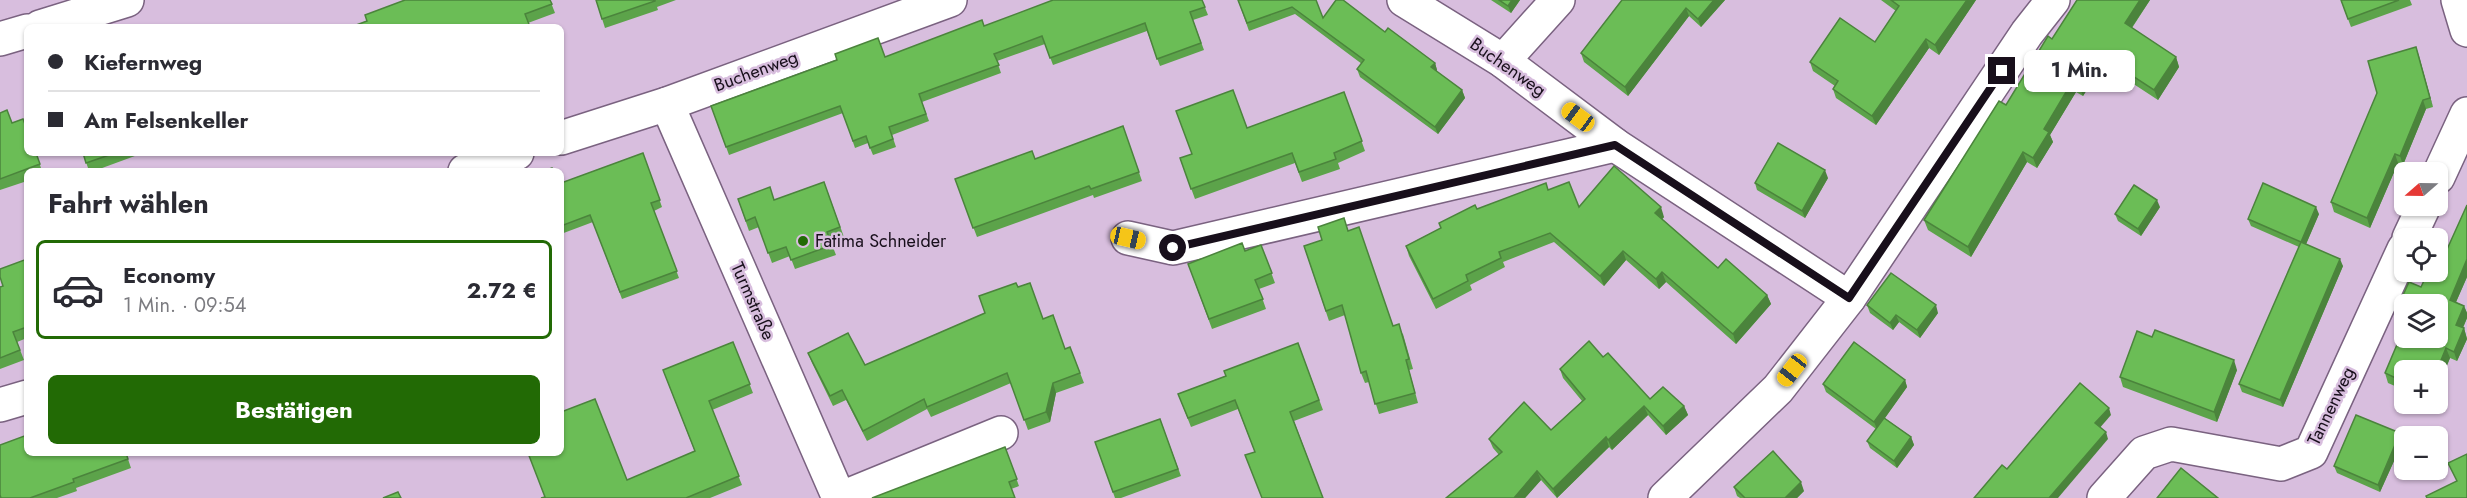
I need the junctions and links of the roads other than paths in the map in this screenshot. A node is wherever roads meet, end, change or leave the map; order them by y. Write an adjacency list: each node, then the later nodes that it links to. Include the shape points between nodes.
1 (127, 0): 7 (street)
2 (950, 0): 12 (street, Buchenweg)
3 (1404, 0): 11 (street, Buchenweg)
4 (1558, 0): 11 (street)
5 (2053, 0): 21 (street)
6 (2458, 0): 8 (street)
7 (50, 24)
8 (2467, 30)
9 (24, 32): 10 (street)
10 (0, 39)
11 (1503, 61): 15 (street, Buchenweg)
12 (667, 104): 14 (street, Buchenweg); 25 (street, Turmstraße)
13 (2467, 114): 17 (street)
14 (564, 137)
15 (1615, 145): 19 (street, via 1173,248); 21 (street, Buchenweg)
16 (509, 156): 18 (street)
17 (2445, 162)
18 (474, 168)
19 (1128, 238)
20 (2394, 271): 27 (street, Tannenweg, via 2311,452 2281,464 2171,444 2144,453)
21 (1849, 298): 26 (street, via 1778,388)
22 (24, 398): 23 (street)
23 (0, 405)
24 (1001, 433): 25 (street)
25 (841, 498)
26 (1665, 498)
27 (2104, 498)

